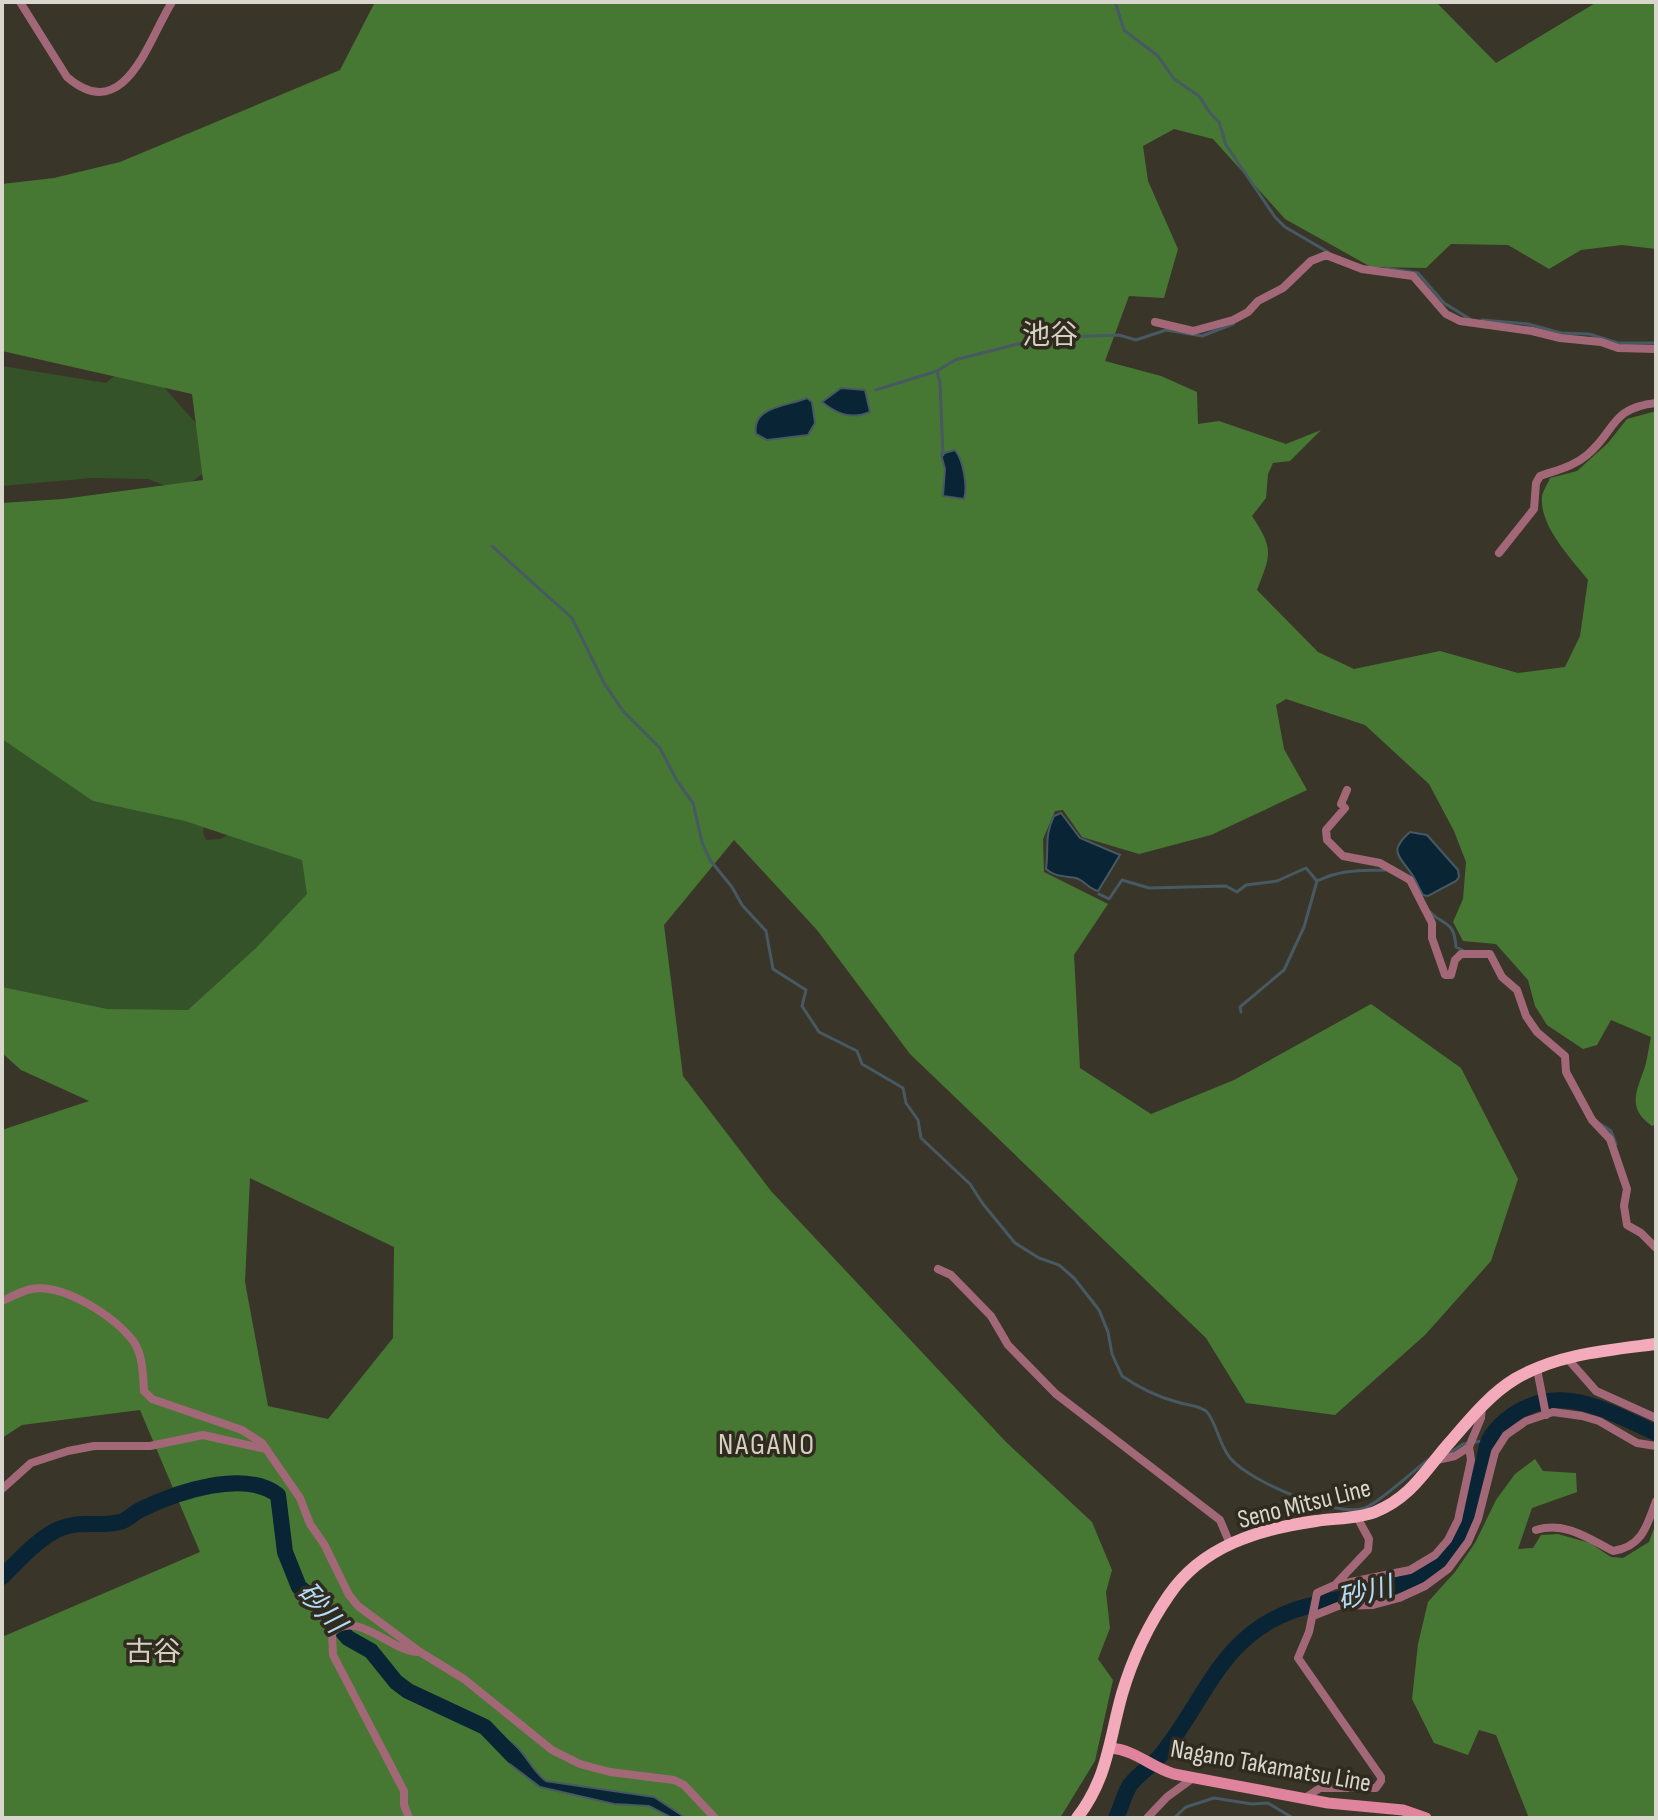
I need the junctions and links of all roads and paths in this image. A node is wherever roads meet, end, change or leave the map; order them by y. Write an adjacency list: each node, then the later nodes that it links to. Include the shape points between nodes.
1 (20, 2): 2 (street, via 67,77 76,86 100,90 129,78)
2 (172, 2)
3 (1155, 322): 4 (street, via 1202,331 1233,320 1326,255 1362,269 1413,276 1446,314 1460,321 1618,348)
4 (1656, 349)
5 (1656, 403): 6 (street, via 1625,412 1583,458 1540,476 1534,509)
6 (1499, 553)
7 (1347, 790): 8 (street, via 1341,804 1345,808 1326,830 1327,840 1343,856 1380,863 1405,877 1432,923 1445,975 1451,975 1461,954 1490,954 1502,977 1517,990 1537,1032 1565,1056 1566,1072 1592,1120 1614,1146 1627,1189 1627,1225)
8 (1656, 1248)
9 (938, 1269): 25 (street, via 951,1275 991,1316 1008,1345 1056,1394 1220,1520)
10 (2, 1301): 19 (street, via 33,1289 83,1300 134,1343 144,1391 152,1399 242,1430)
11 (1656, 1344): 12 (main road, Seno Mitsu Line)
12 (1567, 1358): 13 (main road, Seno Mitsu Line); 16 (street, via 1596,1391)
13 (1537, 1369): 14 (main road, Seno Mitsu Line, via 1516,1378); 15 (street)
14 (1482, 1407): 18 (street); 20 (main road, Seno Mitsu Line)
15 (1546, 1415): 17 (street, via 1582,1416 1637,1443); 27 (street, via 1506,1435 1495,1452 1468,1542 1448,1569 1399,1598 1338,1606)
16 (1656, 1418)
17 (1656, 1446)
18 (1469, 1447): 20 (street); 26 (street, via 1458,1520 1435,1555 1410,1570)
19 (267, 1450): 21 (street, via 203,1435 150,1446 94,1446 31,1463); 28 (street, via 300,1498 349,1595)
20 (1437, 1460): 23 (main road, Seno Mitsu Line, via 1408,1491 1378,1511)
21 (2, 1489)
22 (1656, 1501): 24 (street, via 1642,1537 1623,1550 1613,1551 1592,1537 1561,1529)
23 (1357, 1517): 25 (main road, Seno Mitsu Line, via 1283,1526); 26 (street, via 1369,1539 1368,1550)
24 (1536, 1530)
25 (1230, 1544): 29 (main road, Seno Mitsu Line, via 1193,1566 1168,1596 1127,1677)
26 (1335, 1585): 27 (street, via 1317,1593)
27 (1313, 1616): 31 (street, via 1300,1664 1381,1781 1376,1788 1320,1788)
28 (420, 1652): 32 (street, via 348,1625 332,1633 333,1655 404,1791); 33 (street, via 464,1679 552,1750 610,1772 674,1780)
29 (1111, 1748): 30 (main road, Nagano Takamatsu Line); 34 (main road, Seno Mitsu Line, via 1099,1783)
30 (1193, 1778): 31 (main road, Nagano Takamatsu Line); 35 (street)
31 (1305, 1798): 36 (main road, Nagano Takamatsu Line, via 1403,1810)
32 (409, 1818)
33 (715, 1818)
34 (1077, 1818)
35 (1147, 1818)
36 (1426, 1818)

